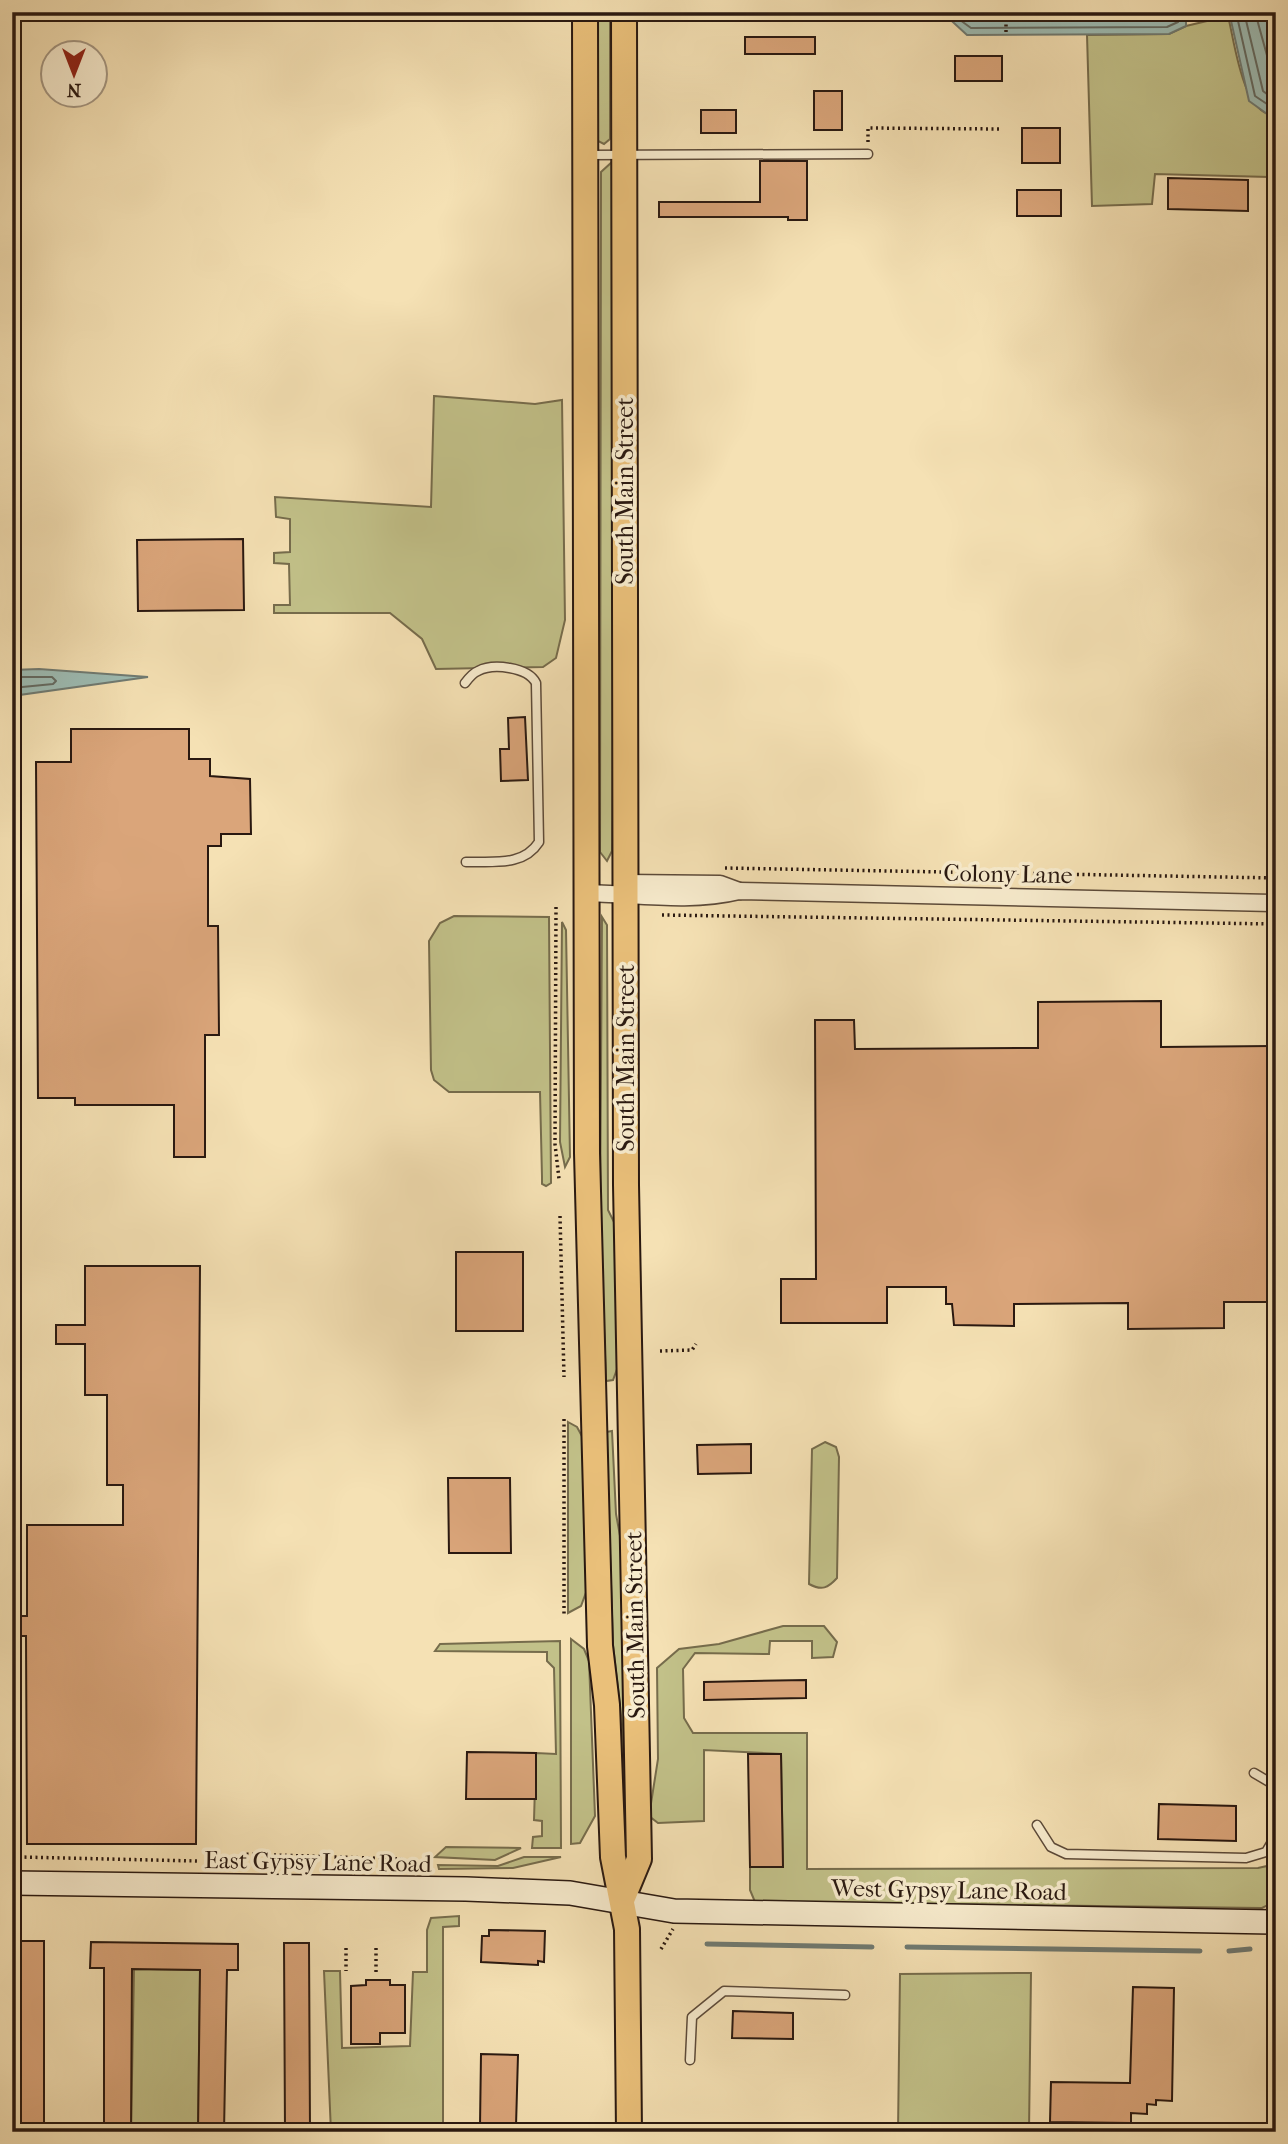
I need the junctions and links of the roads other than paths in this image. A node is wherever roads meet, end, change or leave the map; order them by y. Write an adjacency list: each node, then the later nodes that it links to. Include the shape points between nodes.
1 (585, 12): 4 (main road, South Main Street)
2 (624, 12): 5 (main road, South Main Street)
3 (867, 154): 5 (lane)
4 (585, 155): 5 (lane); 9 (main road, South Main Street)
5 (625, 155): 8 (main road, South Main Street)
6 (464, 682): 7 (lane, via 478,670 506,668 523,669 536,682 539,842 520,860)
7 (466, 862)
8 (625, 888): 9 (street, Colony Lane); 10 (street, Colony Lane, via 719,896 739,891); 16 (main road, South Main Street, via 639,1859)
9 (586, 893): 16 (main road, South Main Street, via 587,1153 600,1632 613,1857)
10 (1276, 903)
11 (1254, 1773): 12 (lane)
12 (1276, 1786)
13 (1037, 1825): 14 (lane, via 1051,1847 1066,1854 1247,1858 1266,1852)
14 (1276, 1835)
15 (12, 1883): 16 (main road, East Gypsy Lane Road, via 466,1889)
16 (622, 1900): 17 (main road, West Gypsy Lane Road, via 674,1911); 20 (main road, South Main Street, via 627,1929)
17 (1276, 1922)
18 (845, 1995): 19 (lane, via 724,1991 692,2017)
19 (690, 2060)
20 (629, 2132)

